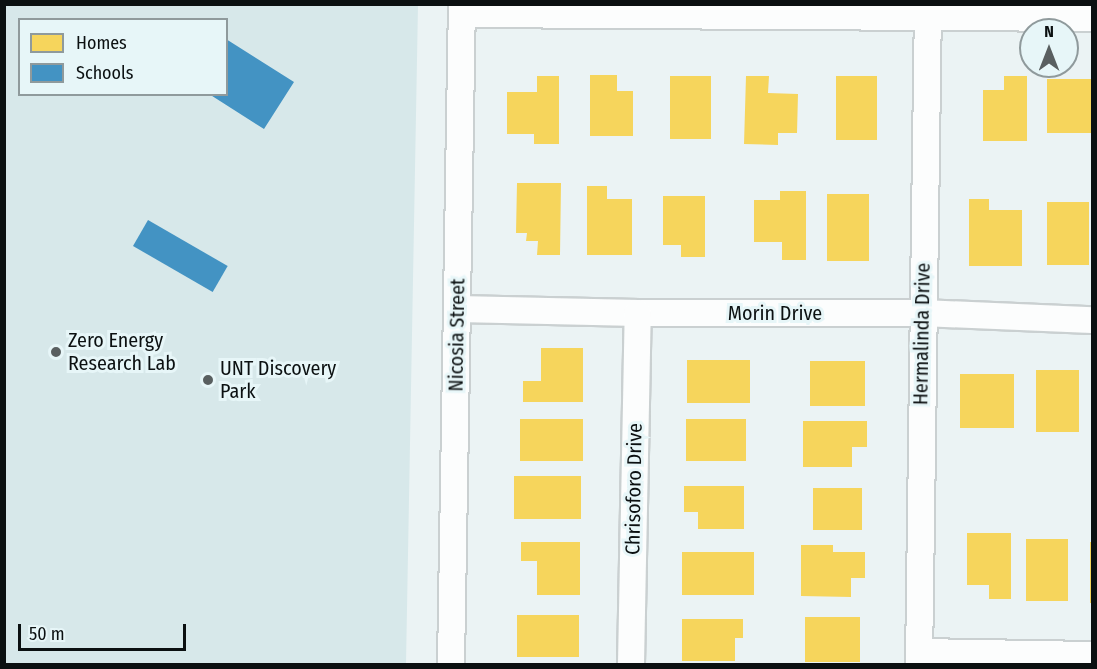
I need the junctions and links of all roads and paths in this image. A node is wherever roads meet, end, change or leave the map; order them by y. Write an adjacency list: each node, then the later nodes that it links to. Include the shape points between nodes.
1 (462, 10): 2 (street); 5 (street, Nicosia Street)
2 (643, 10): 3 (street)
3 (928, 11): 4 (street); 7 (street, Hermalinda Drive)
4 (1092, 18)
5 (458, 309): 6 (street, Morin Drive); 11 (street, Nicosia Street)
6 (638, 313): 7 (street, Morin Drive); 12 (street, Chrisoforo Drive)
7 (922, 313): 8 (street, Morin Drive); 10 (street, Hermalinda Drive)
8 (1092, 320)
9 (1092, 655): 10 (street)
10 (919, 658)
11 (451, 664)
12 (631, 664)

